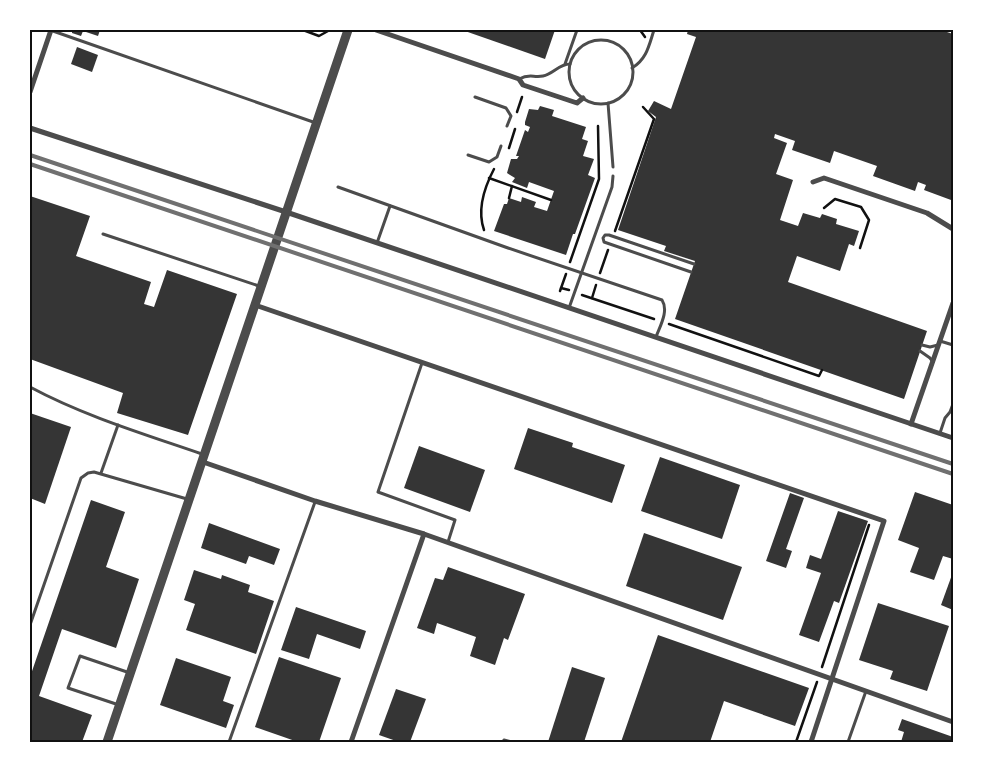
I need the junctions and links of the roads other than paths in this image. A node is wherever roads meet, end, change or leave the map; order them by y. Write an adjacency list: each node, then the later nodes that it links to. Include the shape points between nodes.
1 (50, 30): 9 (street); 13 (lane)
2 (348, 30): 13 (street)
3 (376, 30): 8 (street)
4 (577, 30): 6 (lane)
5 (654, 30): 7 (lane, via 645,56)
6 (567, 64): 7 (lane, via 581,46 600,39 619,45 627,52); 8 (lane, via 546,76 527,75); 11 (lane, via 572,85)
7 (632, 68): 12 (lane, via 626,92)
8 (519, 79): 11 (street, via 524,85 577,103)
9 (30, 92)
10 (475, 97): 14 (lane, via 506,108 511,116)
11 (583, 98): 12 (lane, via 597,104)
12 (608, 103): 18 (lane)
13 (316, 123): 23 (street)
14 (508, 126)
15 (30, 128): 23 (street)
16 (501, 146): 17 (lane, via 497,157 489,162)
17 (468, 155)
18 (613, 167)
19 (613, 176): 26 (lane)
20 (813, 182): 24 (street, via 824,178 927,213)
21 (338, 187): 22 (lane)
22 (390, 206): 28 (lane); 33 (lane)
23 (286, 212): 28 (street); 34 (street)
24 (953, 229)
25 (103, 234): 34 (lane)
26 (594, 235): 27 (lane); 33 (lane)
27 (603, 238): 29 (lane, via 613,236); 30 (lane, via 610,244)
28 (376, 242): 37 (street)
29 (660, 253): 30 (lane); 31 (lane)
30 (657, 260): 32 (lane)
31 (694, 264)
32 (691, 272)
33 (581, 273): 37 (lane); 38 (lane, via 662,300 666,306)
34 (261, 287): 36 (street)
35 (953, 303): 39 (street)
36 (255, 305): 44 (street); 51 (street)
37 (568, 308): 38 (street)
38 (656, 337): 47 (street)
39 (939, 343): 40 (lane); 41 (lane); 43 (street)
40 (922, 345)
41 (953, 345)
42 (920, 351): 43 (lane)
43 (933, 362): 47 (street)
44 (422, 363): 56 (lane, via 378,492 455,520); 59 (street, via 884,521)
45 (30, 387): 48 (lane)
46 (953, 404): 49 (lane)
47 (911, 424): 49 (street)
48 (118, 425): 51 (lane); 52 (lane)
49 (940, 433): 50 (street)
50 (953, 438)
51 (204, 458): 53 (street); 54 (street)
52 (101, 473): 53 (lane); 57 (lane, via 88,473 81,478)
53 (190, 500): 58 (street)
54 (315, 501): 55 (street); 64 (lane)
55 (424, 534): 56 (street); 65 (street)
56 (448, 543): 59 (street)
57 (30, 625)
58 (131, 673): 61 (street); 61 (lane, via 80,656 68,688)
59 (832, 679): 60 (street); 68 (street)
60 (866, 691): 62 (street); 69 (lane)
61 (120, 705): 63 (street)
62 (953, 722)
63 (107, 742)
64 (230, 742)
65 (351, 742)
66 (503, 742): 67 (lane)
67 (512, 742)
68 (811, 742)
69 (848, 742)

